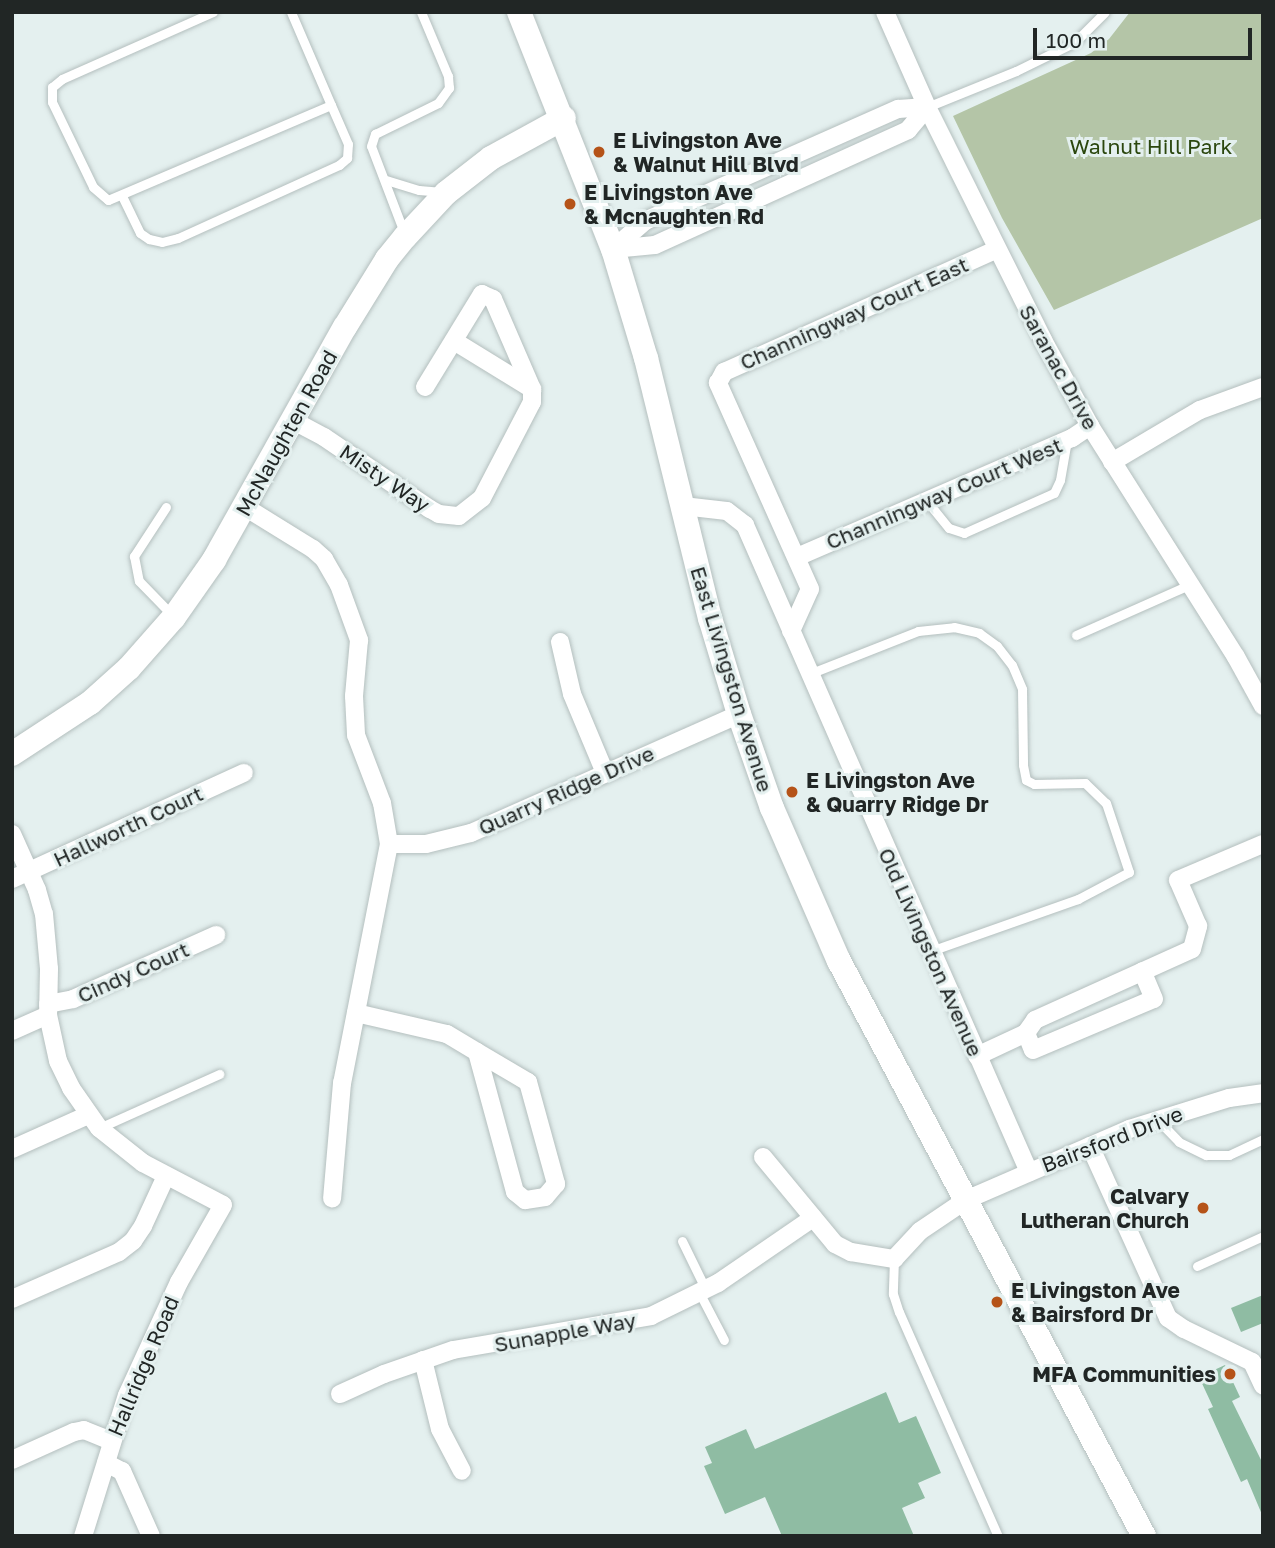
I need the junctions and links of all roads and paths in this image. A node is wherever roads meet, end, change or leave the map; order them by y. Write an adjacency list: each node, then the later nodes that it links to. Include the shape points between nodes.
1 (213, 12): 12 (lane, via 52,87 52,102 93,187 108,200)
2 (290, 12): 7 (lane)
3 (421, 12): 10 (lane, via 449,88 438,103 372,138)
4 (519, 12): 9 (main road, East Livingston Avenue)
5 (885, 12): 8 (street, Saranac Drive)
6 (1105, 12): 8 (lane, via 1075,42)
7 (331, 105): 12 (lane); 12 (lane, via 348,144 347,158 340,165 178,238 162,242 140,233)
8 (927, 107): 14 (street, via 898,109 645,221); 14 (street, via 908,130 655,245); 15 (street, Saranac Drive)
9 (564, 118): 11 (main road, McNaughten Road, via 518,140); 14 (main road, East Livingston Avenue)
10 (386, 180): 11 (lane); 13 (lane)
11 (446, 193): 13 (main road, McNaughten Road)
12 (122, 196)
13 (405, 237): 20 (main road, McNaughten Road, via 345,327)
14 (613, 249): 25 (main road, East Livingston Avenue)
15 (996, 250): 21 (street, Saranac Drive); 28 (street, Channingway Court East, via 724,372 718,383)
16 (454, 341): 17 (street); 19 (street); 19 (street, via 482,294 493,299)
17 (425, 387)
18 (1263, 387): 23 (street, via 1200,410)
19 (532, 389): 20 (street, Misty Way, via 528,415 482,498 459,516 430,509)
20 (292, 420): 27 (main road, McNaughten Road)
21 (1090, 426): 22 (street, Channingway Court West); 23 (street, Saranac Drive)
22 (1067, 440): 24 (street, Channingway Court West); 24 (lane, via 1054,493 964,533 949,528)
23 (1112, 463): 29 (street, Saranac Drive)
24 (926, 500): 28 (street, Channingway Court West)
25 (683, 506): 31 (street, Old Livingston Avenue, via 727,511 740,519); 36 (main road, East Livingston Avenue)
26 (166, 507): 30 (lane, via 134,556 139,581)
27 (245, 507): 30 (main road, McNaughten Road); 41 (street, via 313,548 339,585 359,640 356,735 382,803)
28 (797, 557): 31 (street, via 810,589)
29 (1191, 584): 32 (lane); 35 (street, Saranac Drive)
30 (174, 617): 37 (main road, McNaughten Road, via 90,704)
31 (791, 631): 34 (street, Old Livingston Avenue)
32 (1076, 635)
33 (560, 642): 39 (street, via 579,714)
34 (808, 674): 45 (street, Old Livingston Avenue); 45 (lane, via 918,631 954,627 979,633 1012,665 1022,688 1026,780 1085,783 1106,803 1129,872 1078,898)
35 (1263, 706)
36 (738, 714): 39 (street, Quarry Ridge Drive); 64 (main road, East Livingston Avenue, via 772,808 839,961)
37 (12, 754)
38 (244, 773): 43 (street, Hallworth Court)
39 (605, 773): 41 (street, Quarry Ridge Drive, via 450,841)
40 (12, 834): 43 (street)
41 (389, 844): 48 (street)
42 (1263, 844): 46 (street, via 1178,880 1198,926 1192,949)
43 (21, 875): 47 (street, via 44,914)
44 (216, 935): 47 (street, Cindy Court)
45 (930, 951): 52 (street, Old Livingston Avenue)
46 (1142, 971): 50 (street, via 1035,1020); 50 (street, via 1154,999 1033,1050)
47 (48, 1010): 49 (street, Cindy Court); 56 (street, via 58,1061)
48 (356, 1013): 51 (street, via 447,1034); 63 (street, via 342,1083)
49 (12, 1031)
50 (1026, 1033): 52 (street)
51 (477, 1052): 51 (street, via 528,1083 556,1184 545,1196 526,1200 515,1192)
52 (977, 1056): 61 (street, Old Livingston Avenue)
53 (219, 1074): 56 (lane)
54 (1263, 1093): 55 (street, Bairsford Drive, via 1230,1097)
55 (1157, 1119): 57 (lane, via 1180,1142 1206,1155 1229,1155); 58 (street, Bairsford Drive)
56 (93, 1122): 59 (street); 62 (street)
57 (1263, 1139)
58 (1090, 1146): 61 (street, Bairsford Drive); 74 (street, via 1168,1318)
59 (12, 1149)
60 (763, 1157): 65 (street)
61 (1029, 1172): 64 (street, Bairsford Drive)
62 (166, 1176): 71 (street, via 133,1241 119,1252); 77 (street, Hallridge Road, via 223,1205 153,1335)
63 (332, 1199)
64 (966, 1200): 68 (street, Bairsford Drive, via 920,1231); 84 (main road, East Livingston Avenue)
65 (813, 1218): 68 (street, via 835,1244 851,1252); 70 (street, Sunapple Way, via 747,1265)
66 (1263, 1236): 69 (lane)
67 (682, 1241): 70 (lane)
68 (894, 1259): 83 (lane, via 893,1294 898,1312)
69 (1197, 1266)
70 (702, 1290): 72 (lane); 73 (street, Sunapple Way, via 634,1321 453,1350)
71 (12, 1299)
72 (724, 1340)
73 (423, 1360): 76 (street, Sunapple Way); 80 (street, via 440,1429)
74 (1257, 1360): 75 (street)
75 (1263, 1386)
76 (340, 1394)
77 (111, 1441): 78 (street, via 84,1430); 79 (street, Hallridge Road)
78 (12, 1460)
79 (106, 1463): 81 (street, Hallridge Road); 82 (street, via 122,1471)
80 (462, 1471)
81 (83, 1536)
82 (151, 1536)
83 (998, 1536)
84 (1144, 1536)

